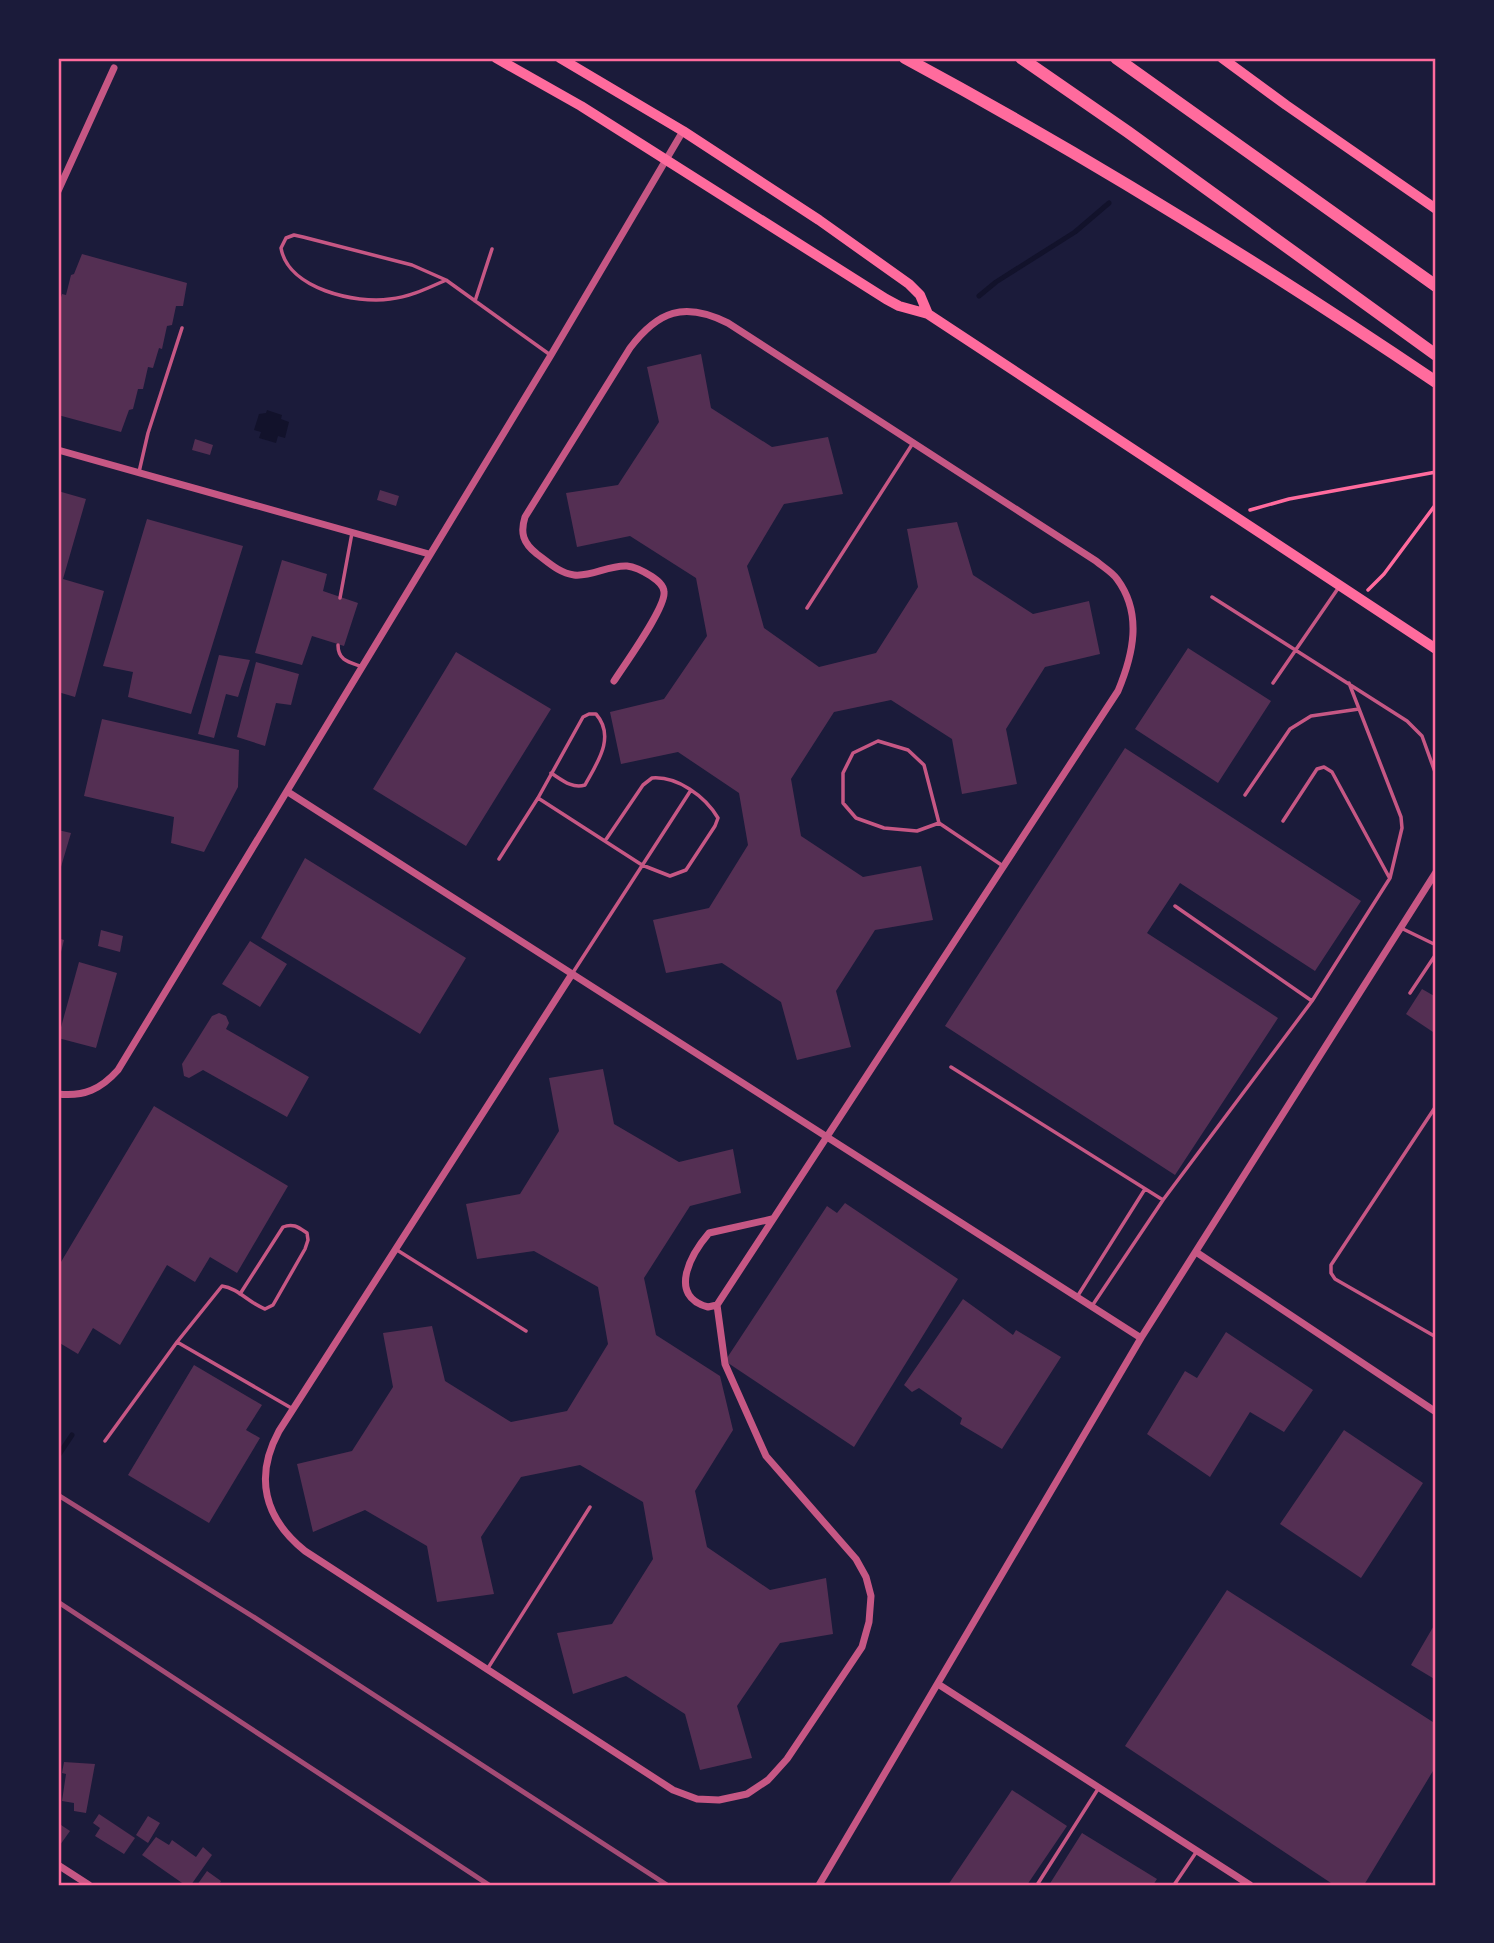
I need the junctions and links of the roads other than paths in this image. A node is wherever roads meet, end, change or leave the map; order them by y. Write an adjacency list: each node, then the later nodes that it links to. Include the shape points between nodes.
1 (496, 58): 9 (main road)
2 (561, 58): 8 (main road)
3 (905, 58): 20 (highway, via 1189,224)
4 (1021, 58): 19 (highway)
5 (1116, 58): 14 (highway)
6 (1222, 58): 11 (main road)
7 (114, 68): 10 (street)
8 (682, 131): 9 (street); 16 (main road, via 893,272 919,295)
9 (665, 159): 16 (main road, via 886,299); 18 (street)
10 (58, 191)
11 (1436, 209)
12 (492, 249): 15 (lane)
13 (446, 280): 13 (lane, via 389,299 349,296 307,283 286,263 281,248 286,238 294,235 412,265); 15 (lane)
14 (1436, 286)
15 (475, 301): 18 (lane)
16 (928, 314): 26 (main road)
17 (182, 328): 23 (lane)
18 (551, 355): 25 (street)
19 (1436, 355)
20 (1436, 382)
21 (913, 443): 29 (lane); 34 (street, via 714,316 685,311 650,324 630,348 525,517 522,534 525,542 559,570 588,575 630,566 662,586 665,594 658,612); 49 (street, via 1096,561 1117,580 1134,631 1130,662 1118,691)
22 (58, 450): 23 (street)
23 (139, 472): 24 (street)
24 (352, 533): 25 (street); 28 (lane)
25 (429, 554): 33 (street)
26 (1339, 587): 31 (main road); 32 (lane)
27 (1212, 597): 32 (lane)
28 (340, 598)
29 (807, 608)
30 (338, 645): 33 (lane, via 342,659)
31 (1436, 649)
32 (1297, 650): 35 (lane); 36 (lane)
33 (362, 667): 41 (street)
34 (614, 681)
35 (1273, 683)
36 (1349, 683): 37 (lane); 38 (lane, via 1416,729)
37 (1359, 709): 42 (lane, via 1311,716 1290,729); 51 (lane, via 1401,817)
38 (1435, 772)
39 (551, 773): 39 (lane, via 583,717 596,715 602,722 605,746 585,785 578,788); 43 (lane)
40 (691, 790): 46 (lane, via 673,780 652,778); 48 (lane); 48 (lane, via 718,818 687,870 660,873)
41 (289, 792): 56 (street); 60 (street, via 118,1070 93,1091)
42 (1245, 795)
43 (538, 797): 46 (lane); 47 (lane)
44 (1283, 821): 51 (lane, via 1317,769 1324,767 1332,772)
45 (939, 823): 45 (lane, via 924,765 908,750 878,741 853,753 843,773 843,803 856,818 884,828 917,831); 49 (lane)
46 (605, 841): 48 (lane)
47 (499, 859)
48 (642, 865): 56 (lane)
49 (1003, 866): 62 (street)
50 (1436, 872): 53 (street)
51 (1390, 878): 58 (lane)
52 (1175, 906): 58 (lane)
53 (1401, 928): 54 (lane); 67 (street)
54 (1436, 945)
55 (1436, 954): 57 (lane)
56 (572, 974): 62 (street); 66 (street)
57 (1410, 993)
58 (1312, 1001): 64 (lane)
59 (951, 1067): 63 (lane)
60 (58, 1094)
61 (1436, 1106): 73 (lane, via 1331,1265 1331,1273)
62 (825, 1136): 65 (street); 69 (street)
63 (1145, 1188): 64 (lane); 69 (lane)
64 (1163, 1200): 71 (lane)
65 (772, 1219): 70 (street); 70 (street, via 713,1231 689,1263 686,1286 690,1297 708,1307)
66 (395, 1249): 72 (lane); 76 (street)
67 (1196, 1252): 74 (street); 77 (street)
68 (240, 1294): 68 (lane, via 256,1306 265,1309 273,1305 305,1249 307,1233 296,1226 283,1227); 75 (lane, via 222,1286)
69 (1077, 1297): 71 (street)
70 (717, 1305): 80 (street, via 725,1364 766,1456 841,1541 866,1577 871,1596 862,1647 768,1780 747,1794 719,1800 697,1799 673,1790)
71 (1092, 1306): 74 (street)
72 (526, 1331)
73 (1436, 1337)
74 (1141, 1338): 81 (street)
75 (177, 1342): 76 (lane); 78 (lane)
76 (293, 1409): 80 (street, via 272,1443 264,1471 268,1502 284,1531 305,1551)
77 (1436, 1412)
78 (105, 1441)
79 (590, 1507): 80 (lane)
80 (488, 1668)
81 (938, 1684): 82 (street); 86 (street)
82 (1099, 1788): 83 (street); 87 (lane)
83 (1197, 1851): 88 (lane); 89 (street)
84 (58, 1865): 85 (street)
85 (89, 1885)
86 (819, 1885)
87 (1037, 1885)
88 (1174, 1885)
89 (1250, 1885)

